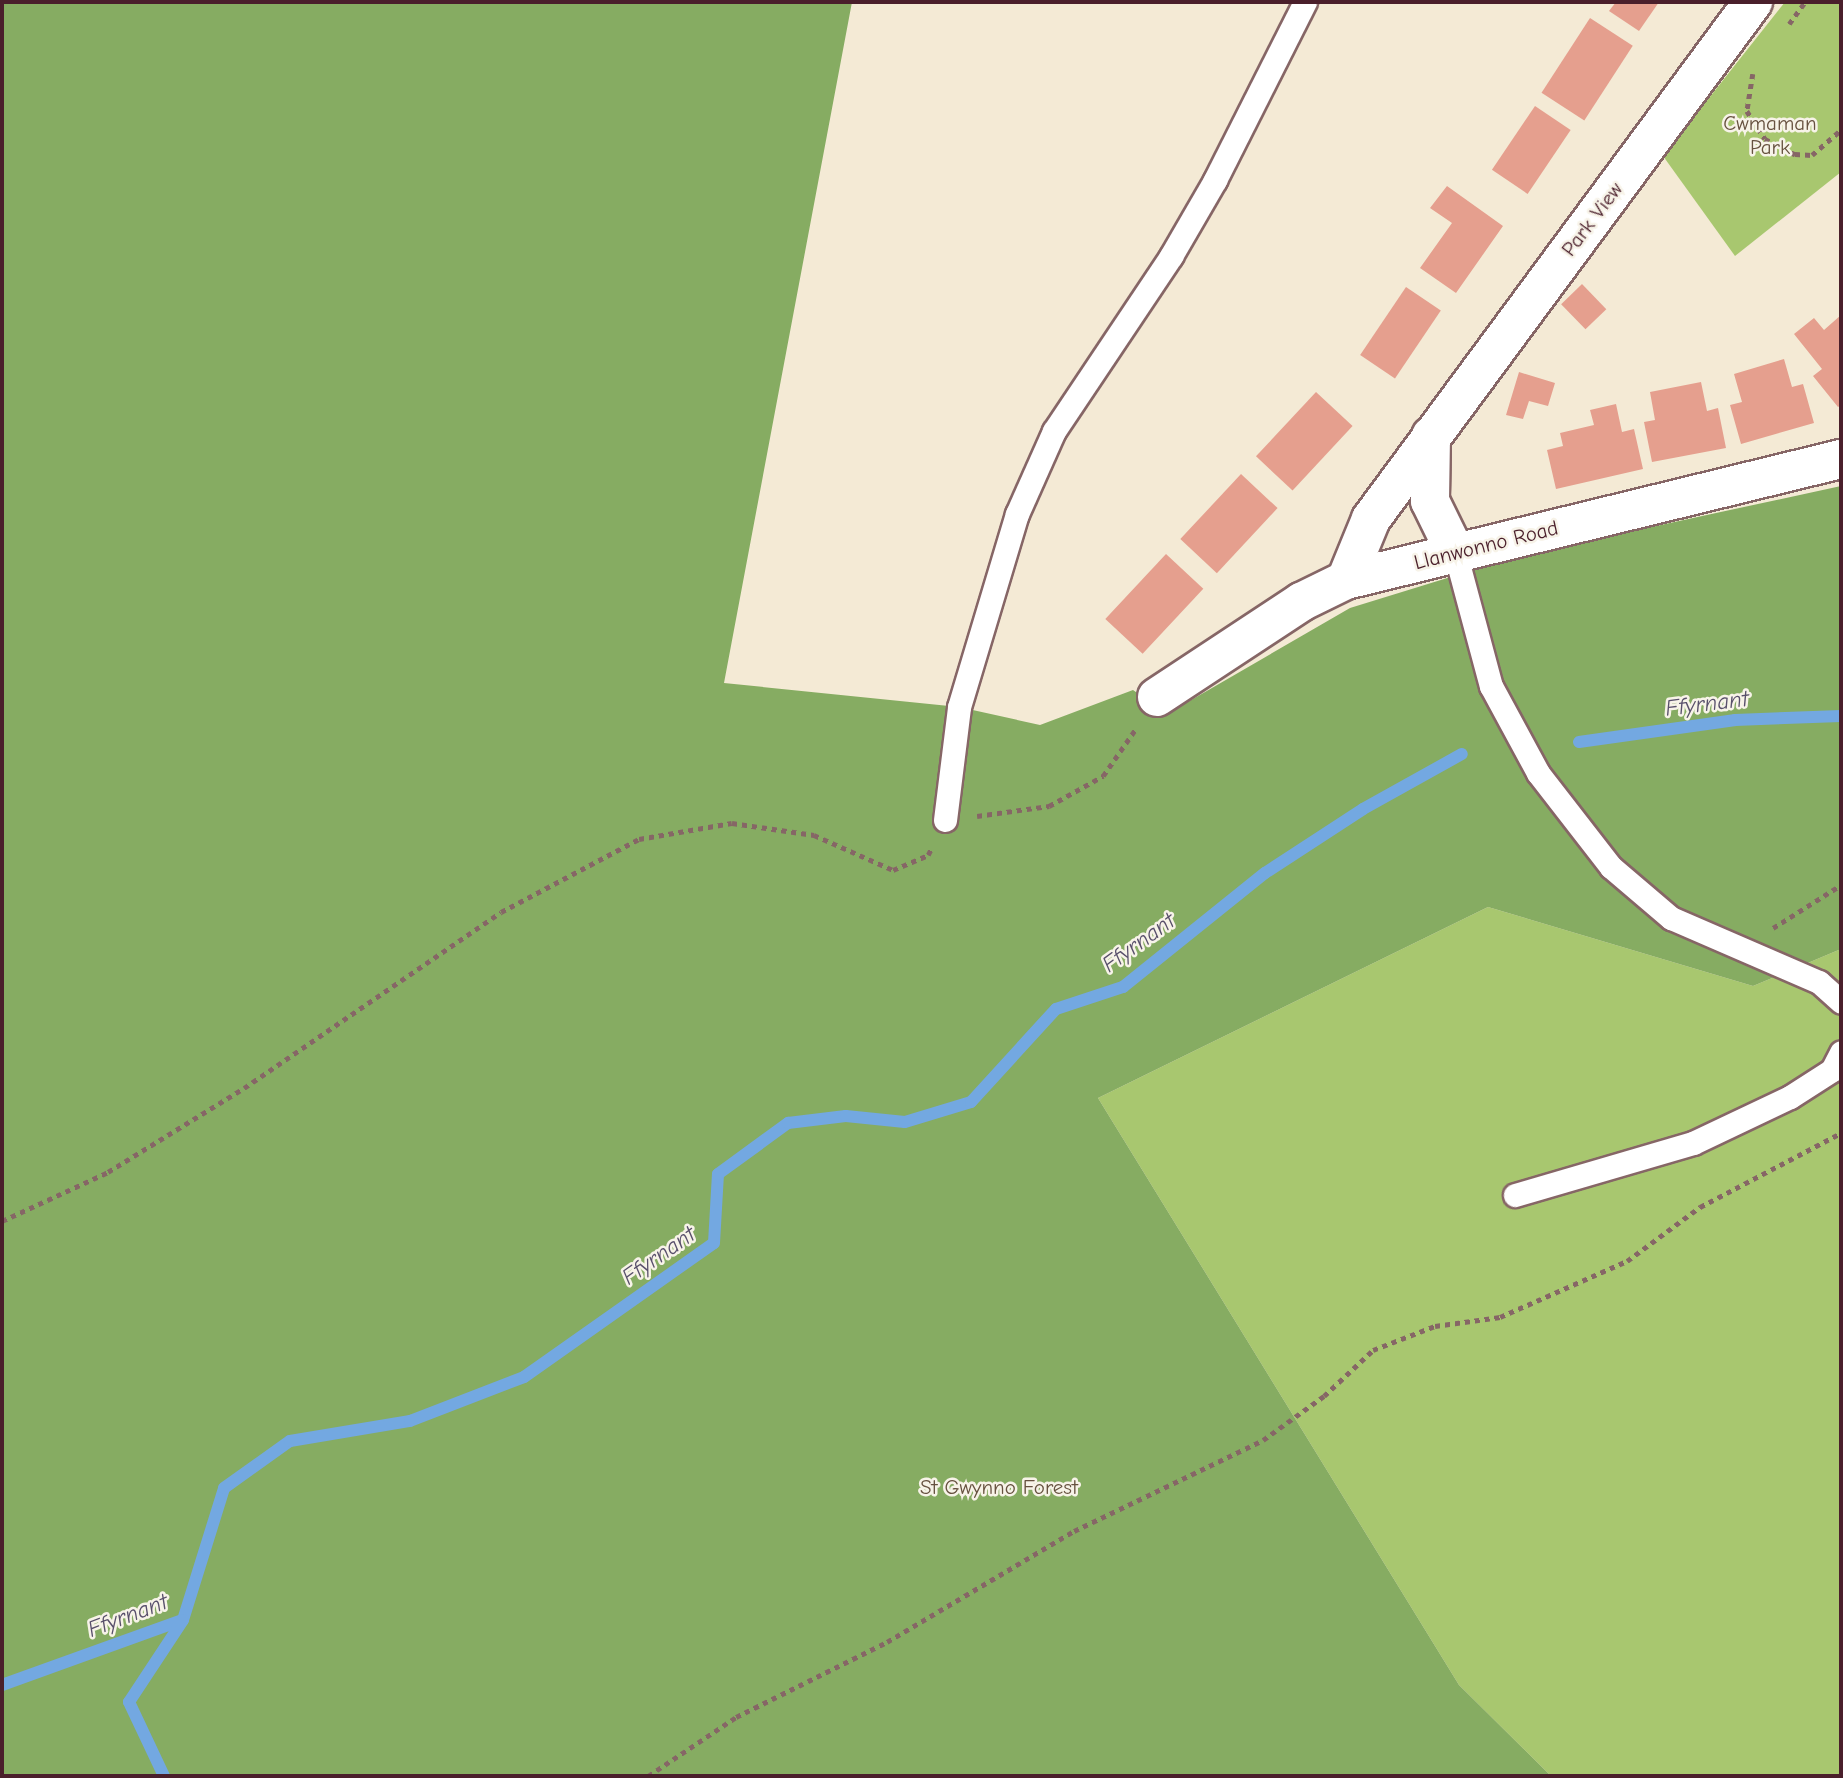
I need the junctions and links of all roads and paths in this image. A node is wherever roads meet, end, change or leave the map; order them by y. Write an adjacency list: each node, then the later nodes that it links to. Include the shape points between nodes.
1 (1305, 2): 12 (lane, via 1171,256 1054,431 1017,514 959,707)
2 (1753, 2): 7 (street, Park View)
3 (1805, 2): 4 (path)
4 (1782, 34)
5 (1759, 66): 6 (path, via 1751,76 1747,111 1765,139 1795,154 1812,155)
6 (1841, 130)
7 (1431, 436): 9 (street, via 1430,501); 10 (street, Park View, via 1371,519)
8 (1841, 459): 9 (street, Llanwonno Road)
9 (1455, 552): 10 (street, Llanwonno Road); 14 (lane, via 1491,685 1538,773 1611,867 1671,918)
10 (1346, 579): 11 (street, Llanwonno Road, via 1301,602)
11 (1157, 697): 12 (path, via 1103,775 1049,806)
12 (945, 820): 19 (path, via 928,855 893,870 814,835 732,823 639,838 501,912 244,1088 108,1172)
13 (1841, 885): 14 (path)
14 (1740, 950): 15 (lane, via 1818,982)
15 (1841, 1003)
16 (1841, 1052): 18 (lane, via 1832,1070 1790,1097 1693,1143)
17 (1841, 1133): 20 (path, via 1700,1207 1628,1261 1500,1317 1435,1326 1373,1350 1324,1396 1263,1440 1074,1531 887,1642 736,1717)
18 (1515, 1195)
19 (2, 1221)
20 (648, 1776)

